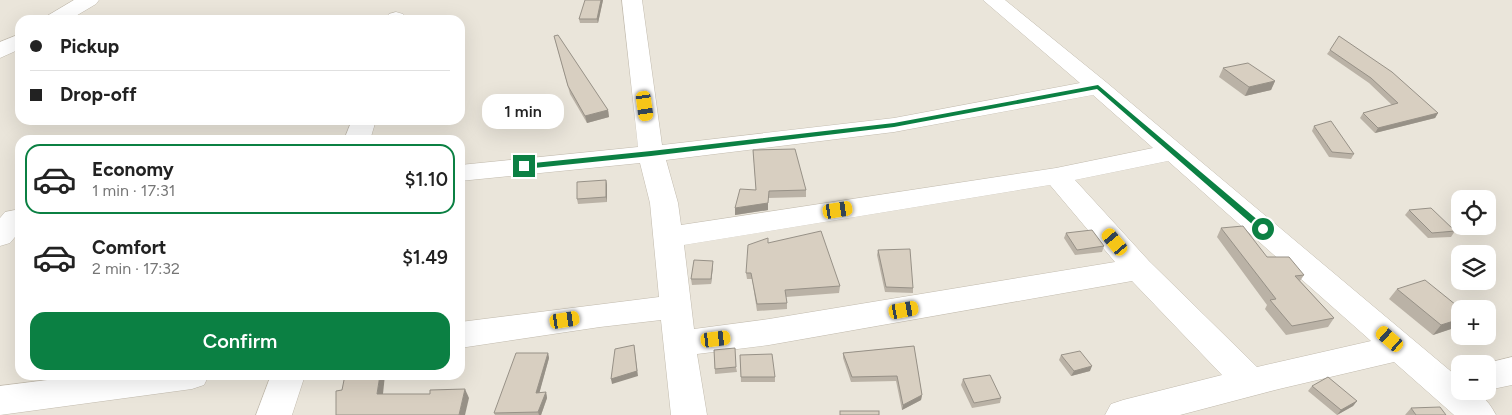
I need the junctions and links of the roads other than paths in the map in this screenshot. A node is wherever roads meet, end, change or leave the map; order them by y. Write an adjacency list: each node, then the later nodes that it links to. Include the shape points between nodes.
1 (89, 0): 4 (street)
2 (632, 0): 9 (street)
3 (993, 0): 7 (street)
4 (63, 15)
5 (15, 43): 6 (street)
6 (0, 51)
7 (1098, 87): 8 (street); 9 (street, via 894,125)
8 (1173, 152): 11 (street); 17 (street)
9 (651, 154): 10 (street); 12 (street, via 664,202)
10 (465, 173)
11 (1056, 176): 12 (street); 13 (street)
12 (669, 237): 14 (street)
13 (1138, 269): 16 (street, via 769,332); 22 (street)
14 (675, 307): 15 (street); 16 (street)
15 (465, 335)
16 (680, 343): 27 (street)
17 (1401, 348): 22 (street); 23 (street)
18 (1512, 372): 19 (street)
19 (1496, 375)
20 (155, 380): 25 (street)
21 (286, 380): 26 (street)
22 (1250, 382): 28 (street)
23 (1451, 383)
24 (1465, 400): 29 (street)
25 (0, 401)
26 (274, 415)
27 (688, 415)
28 (1123, 415)
29 (1478, 415)

